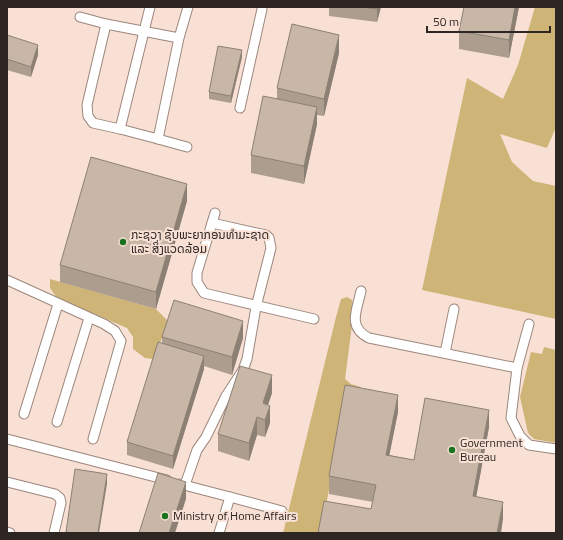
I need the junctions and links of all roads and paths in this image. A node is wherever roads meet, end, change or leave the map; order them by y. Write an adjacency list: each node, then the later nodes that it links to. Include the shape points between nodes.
1 (150, 7): 6 (lane)
2 (188, 7): 7 (lane)
3 (262, 9): 8 (lane)
4 (80, 17): 5 (lane)
5 (106, 24): 6 (lane); 9 (lane, via 87,105 88,116 93,123)
6 (143, 32): 7 (lane); 9 (lane)
7 (179, 38): 10 (lane)
8 (240, 108)
9 (120, 128): 10 (lane)
10 (158, 139): 11 (lane)
11 (187, 147)
12 (215, 213): 13 (lane)
13 (212, 223): 17 (lane, via 197,273 200,289 212,296); 17 (lane, via 270,238 271,248)
14 (7, 280): 16 (lane)
15 (361, 291): 22 (lane, via 355,321 356,328 362,334 369,338)
16 (58, 304): 19 (lane); 24 (lane)
17 (256, 306): 20 (lane); 30 (lane, via 243,370 197,450)
18 (454, 309): 22 (lane)
19 (89, 318): 25 (lane); 27 (lane, via 115,331 121,341)
20 (314, 319)
21 (530, 324): 23 (lane)
22 (446, 353): 23 (lane)
23 (517, 368): 28 (lane, via 511,418 514,425 529,445)
24 (24, 414)
25 (57, 422)
26 (7, 439): 30 (lane)
27 (92, 439)
28 (556, 449)
29 (7, 482): 35 (lane, via 55,494 60,498)
30 (185, 485): 31 (lane)
31 (230, 497): 32 (lane); 36 (lane)
32 (282, 511)
33 (7, 532): 34 (lane)
34 (10, 533)
35 (54, 533)
36 (219, 533)

